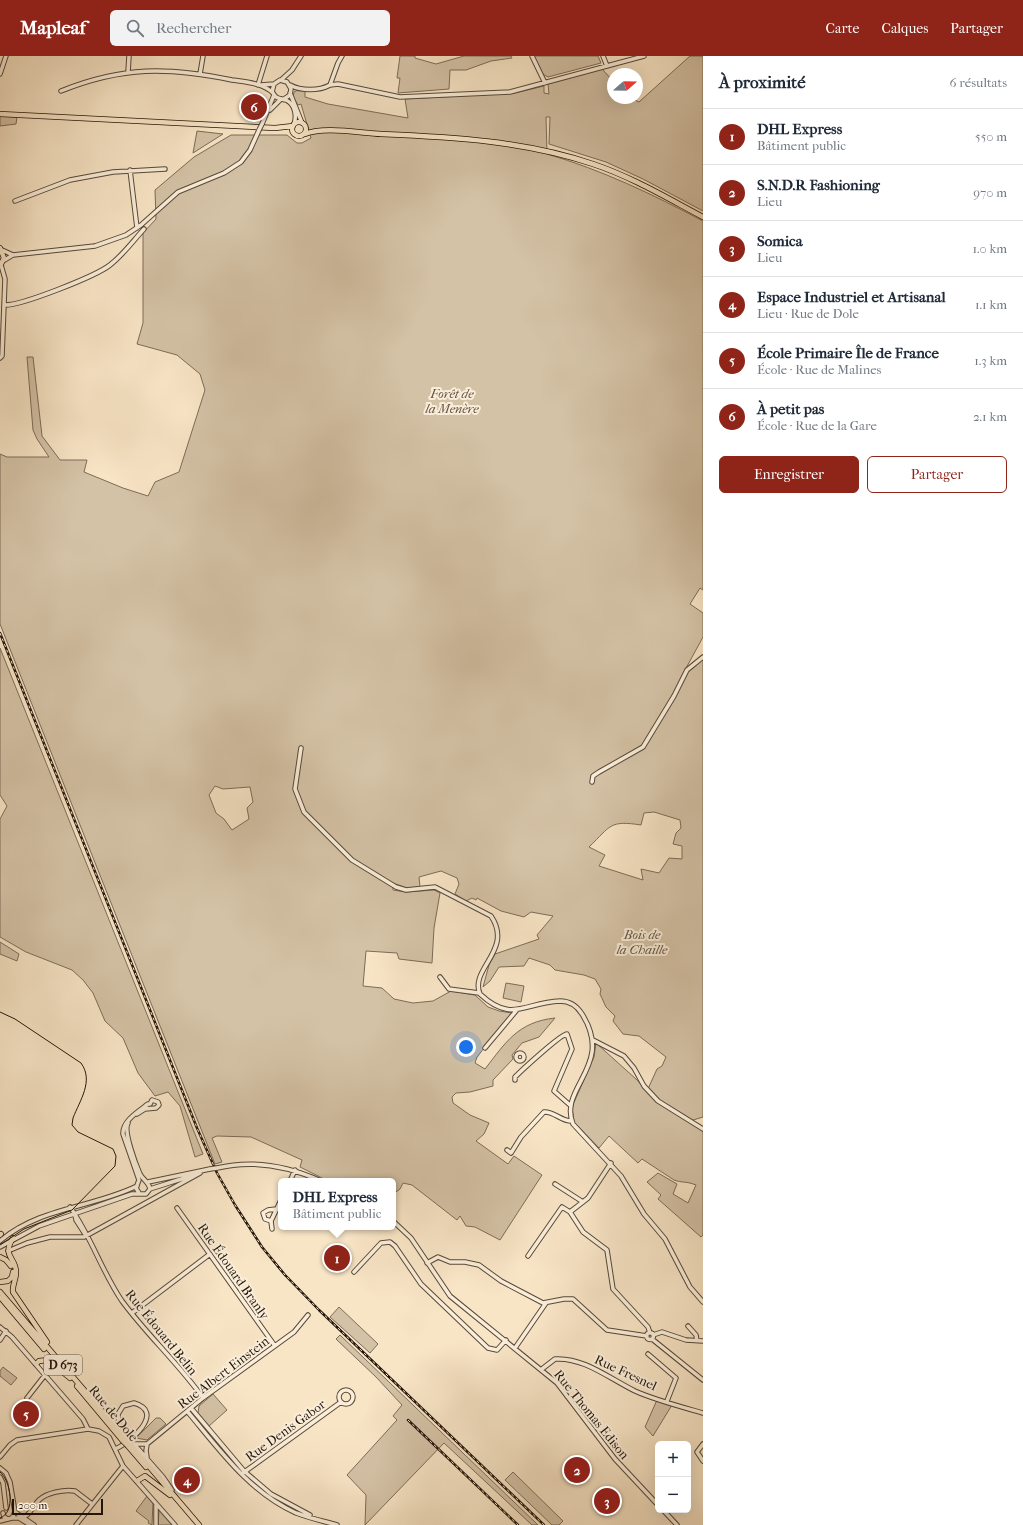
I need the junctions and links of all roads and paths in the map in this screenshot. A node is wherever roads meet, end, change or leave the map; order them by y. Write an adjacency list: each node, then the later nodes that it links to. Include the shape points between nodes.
1 (6, 56): 13 (street)
2 (129, 56): 12 (street)
3 (203, 56): 14 (street)
4 (267, 56): 19 (street)
5 (301, 56): 11 (street)
6 (342, 56): 20 (street)
7 (532, 56): 16 (street)
8 (603, 56): 10 (street)
9 (644, 56): 10 (street)
10 (607, 66): 16 (street)
11 (292, 70): 15 (street); 18 (street)
12 (128, 72): 14 (street, via 164,70); 22 (street, via 98,77)
13 (0, 74)
14 (200, 74): 19 (street)
15 (281, 80): 17 (street); 18 (street)
16 (545, 83): 20 (street, via 510,92 400,97 338,84)
17 (274, 84): 19 (street); 24 (street)
18 (290, 84): 21 (street); 23 (street)
19 (259, 85): 24 (street)
20 (330, 85): 21 (street, via 319,90)
21 (299, 88): 23 (street)
22 (62, 91)
23 (291, 93): 25 (street); 28 (street)
24 (273, 94): 25 (street); 26 (street)
25 (282, 99): 26 (street); 29 (street, via 289,102 294,109)
26 (268, 112): 38 (street, bridge, via 250,150 241,162 224,173 178,192)
27 (0, 114): 30 (main road)
28 (304, 124): 29 (main road, via 298,122); 31 (main road); 33 (main road)
29 (293, 125): 30 (main road); 32 (main road)
30 (275, 128): 32 (main road)
31 (326, 131): 33 (main road); 37 (main road, via 485,140 542,149 594,165 636,182)
32 (293, 133): 33 (main road, via 299,137)
33 (305, 134)
34 (165, 169): 35 (street)
35 (130, 170): 36 (street, via 70,180); 38 (street)
36 (15, 200)
37 (703, 217)
38 (136, 228): 41 (street, via 119,238 95,246)
39 (144, 229): 43 (street, via 110,265 95,274 12,305)
40 (1, 249): 41 (street); 42 (main road)
41 (13, 255): 42 (street)
42 (1, 264): 43 (street, via 5,274)
43 (4, 305): 44 (street)
44 (1, 357)
45 (703, 657): 47 (street, via 687,670 643,748 599,772 593,776)
46 (301, 748): 49 (street, via 294,789 304,812 352,860 396,887 406,890 435,887 492,916 499,937 478,982)
47 (592, 782)
48 (440, 977): 49 (street, via 449,989)
49 (479, 992): 50 (street, via 495,1006)
50 (516, 1011): 51 (street, via 545,1002 569,1002 583,1015); 52 (street)
51 (593, 1040): 57 (street, via 591,1062); 60 (street, via 624,1056 644,1086 658,1100)
52 (486, 1048)
53 (523, 1059): 54 (street)
54 (529, 1063): 55 (street); 57 (street, via 547,1050 561,1035 568,1036 572,1049 554,1091)
55 (515, 1080)
56 (151, 1106): 58 (street)
57 (571, 1106): 59 (street)
58 (130, 1119): 61 (street, via 123,1128); 62 (street, via 126,1128)
59 (572, 1121): 63 (street, via 544,1112 521,1137 511,1153); 64 (street)
60 (703, 1130)
61 (126, 1143): 62 (street); 71 (street)
62 (130, 1145): 70 (street, via 140,1175)
63 (507, 1150)
64 (610, 1164): 76 (street); 104 (street, via 621,1176 644,1214 666,1239 690,1288)
65 (210, 1169): 66 (street, bridge, via 253,1164); 67 (street); 70 (street)
66 (296, 1170): 68 (street); 69 (street)
67 (200, 1173): 73 (street); 77 (street)
68 (292, 1178)
69 (314, 1178)
70 (147, 1182): 71 (street); 73 (street)
71 (138, 1184): 74 (street); 79 (street, via 106,1197)
72 (555, 1184): 76 (street)
73 (150, 1189): 75 (street)
74 (139, 1193): 75 (street); 83 (street)
75 (144, 1195): 77 (street)
76 (583, 1202): 82 (street)
77 (143, 1204): 90 (street)
78 (278, 1206): 81 (street)
79 (70, 1207): 83 (street, Rue Édouard Belin); 86 (street)
80 (177, 1208): 96 (street, Rue Édouard Branly)
81 (276, 1210): 84 (street); 84 (street, via 263,1213 264,1219)
82 (570, 1212): 97 (street, via 562,1207); 111 (street, via 583,1232 608,1251 613,1288 648,1327)
83 (74, 1214): 88 (street); 90 (street, Rue Édouard Belin); 92 (street)
84 (272, 1221): 87 (street)
85 (396, 1224): 99 (street, Rue Thomas Edison, via 411,1238)
86 (16, 1228): 89 (street); 93 (street)
87 (272, 1229)
88 (81, 1230): 90 (street); 91 (street)
89 (1, 1234)
90 (86, 1235): 91 (street, via 79,1238); 106 (street, Rue Édouard Belin, via 116,1291)
91 (72, 1236): 95 (street, via 36,1240)
92 (13, 1238): 94 (street); 95 (main road)
93 (0, 1241)
94 (0, 1247)
95 (8, 1251): 119 (main road, via 16,1271 14,1296)
96 (210, 1254): 106 (street); 116 (street, Rue Édouard Branly)
97 (528, 1256)
98 (0, 1257): 101 (main road, via 8,1262 13,1271 10,1280)
99 (427, 1263): 105 (street, via 438,1257 450,1262 474,1263 501,1282); 113 (street, Rue Thomas Edison, via 450,1296)
100 (354, 1272): 113 (street, via 381,1243 390,1242 421,1284 488,1348 497,1350)
101 (0, 1282)
102 (0, 1292): 119 (main road, Rue de Dole / D 673)
103 (0, 1297): 123 (main road, Rue de Dole / D 673)
104 (703, 1301)
105 (546, 1303): 111 (street, via 564,1298 573,1299 607,1330 647,1336 649,1340); 117 (street)
106 (132, 1313): 126 (street, Rue Édouard Belin)
107 (308, 1314): 116 (street, Rue Albert Einstein, via 294,1332)
108 (688, 1326): 114 (street, via 696,1335)
109 (0, 1327): 110 (street)
110 (6, 1331): 112 (street); 120 (street)
111 (652, 1336): 114 (street, via 662,1332); 124 (street)
112 (0, 1340)
113 (506, 1340): 117 (street, Rue Thomas Edison)
114 (697, 1341): 115 (street)
115 (703, 1341)
116 (275, 1346): 126 (street, Rue Albert Einstein)
117 (515, 1348): 121 (street, Rue Thomas Edison)
118 (648, 1354): 127 (street, via 676,1378)
119 (60, 1362): 131 (main road, Rue de Dole / D 673)
120 (36, 1364): 122 (street); 123 (main road, via 38,1360 48,1360)
121 (542, 1369): 127 (street, Rue Fresnel, via 555,1359 580,1363 634,1391); 150 (street, Rue Thomas Edison, via 562,1389 624,1470)
122 (45, 1375): 125 (street); 134 (street, via 83,1419)
123 (70, 1378): 135 (main road, Rue de Dole / D 673)
124 (703, 1380)
125 (27, 1398)
126 (203, 1398): 129 (street, Rue Albert Einstein)
127 (667, 1401): 132 (street, Rue Fresnel)
128 (341, 1402): 128 (street, via 350,1403 353,1400 352,1393 348,1390 341,1392); 144 (street, Rue Denis Gabor)
129 (191, 1408): 130 (street, Rue Albert Einstein); 144 (street)
130 (187, 1411): 136 (street, Rue Albert Einstein); 145 (street)
131 (104, 1413): 133 (street, Rue de Dole); 135 (main road, Rue de Dole / D 673)
132 (703, 1413)
133 (119, 1426): 135 (street, Rue de Dole); 135 (street, Rue de Dole, via 118,1414 123,1406 130,1403 141,1406 145,1412 146,1422)
134 (88, 1429): 138 (street, via 106,1434); 139 (street, via 17,1440)
135 (129, 1441): 136 (street); 138 (street); 140 (street, Rue de Dole); 148 (main road, Rue de Dole / D 673); 149 (main road, Rue de Dole / D 673)
136 (147, 1444): 140 (street)
137 (703, 1444): 141 (street, via 697,1452)
138 (115, 1449): 142 (street)
139 (0, 1457)
140 (147, 1458): 149 (street, Rue de Dole)
141 (703, 1461)
142 (123, 1466): 147 (street); 151 (street)
143 (0, 1468): 154 (street, via 9,1479)
144 (244, 1471): 145 (street, Rue Denis Gabor); 161 (street, via 286,1504)
145 (240, 1474): 161 (street, via 272,1500 300,1514)
146 (0, 1478): 153 (street)
147 (137, 1480): 148 (main road, via 145,1476); 152 (street)
148 (170, 1495): 167 (main road, Rue de Dole / D 673)
149 (178, 1500): 168 (main road, Rue de Dole / D 673)
150 (655, 1502)
151 (92, 1504): 157 (street, via 74,1491 54,1493 43,1497); 164 (street)
152 (156, 1505): 165 (street); 166 (street, via 164,1510)
153 (6, 1508): 154 (street, via 10,1507); 156 (street)
154 (14, 1511): 157 (street); 158 (street)
155 (666, 1513): 170 (street)
156 (2, 1514): 158 (street)
157 (25, 1517): 159 (street); 163 (street)
158 (10, 1518): 159 (street); 160 (street)
159 (19, 1518): 162 (street)
160 (0, 1521)
161 (322, 1521): 169 (street)
162 (30, 1525)
163 (34, 1525)
164 (76, 1525)
165 (156, 1525)
166 (175, 1525)
167 (195, 1525)
168 (199, 1525)
169 (337, 1525)
170 (677, 1525)

